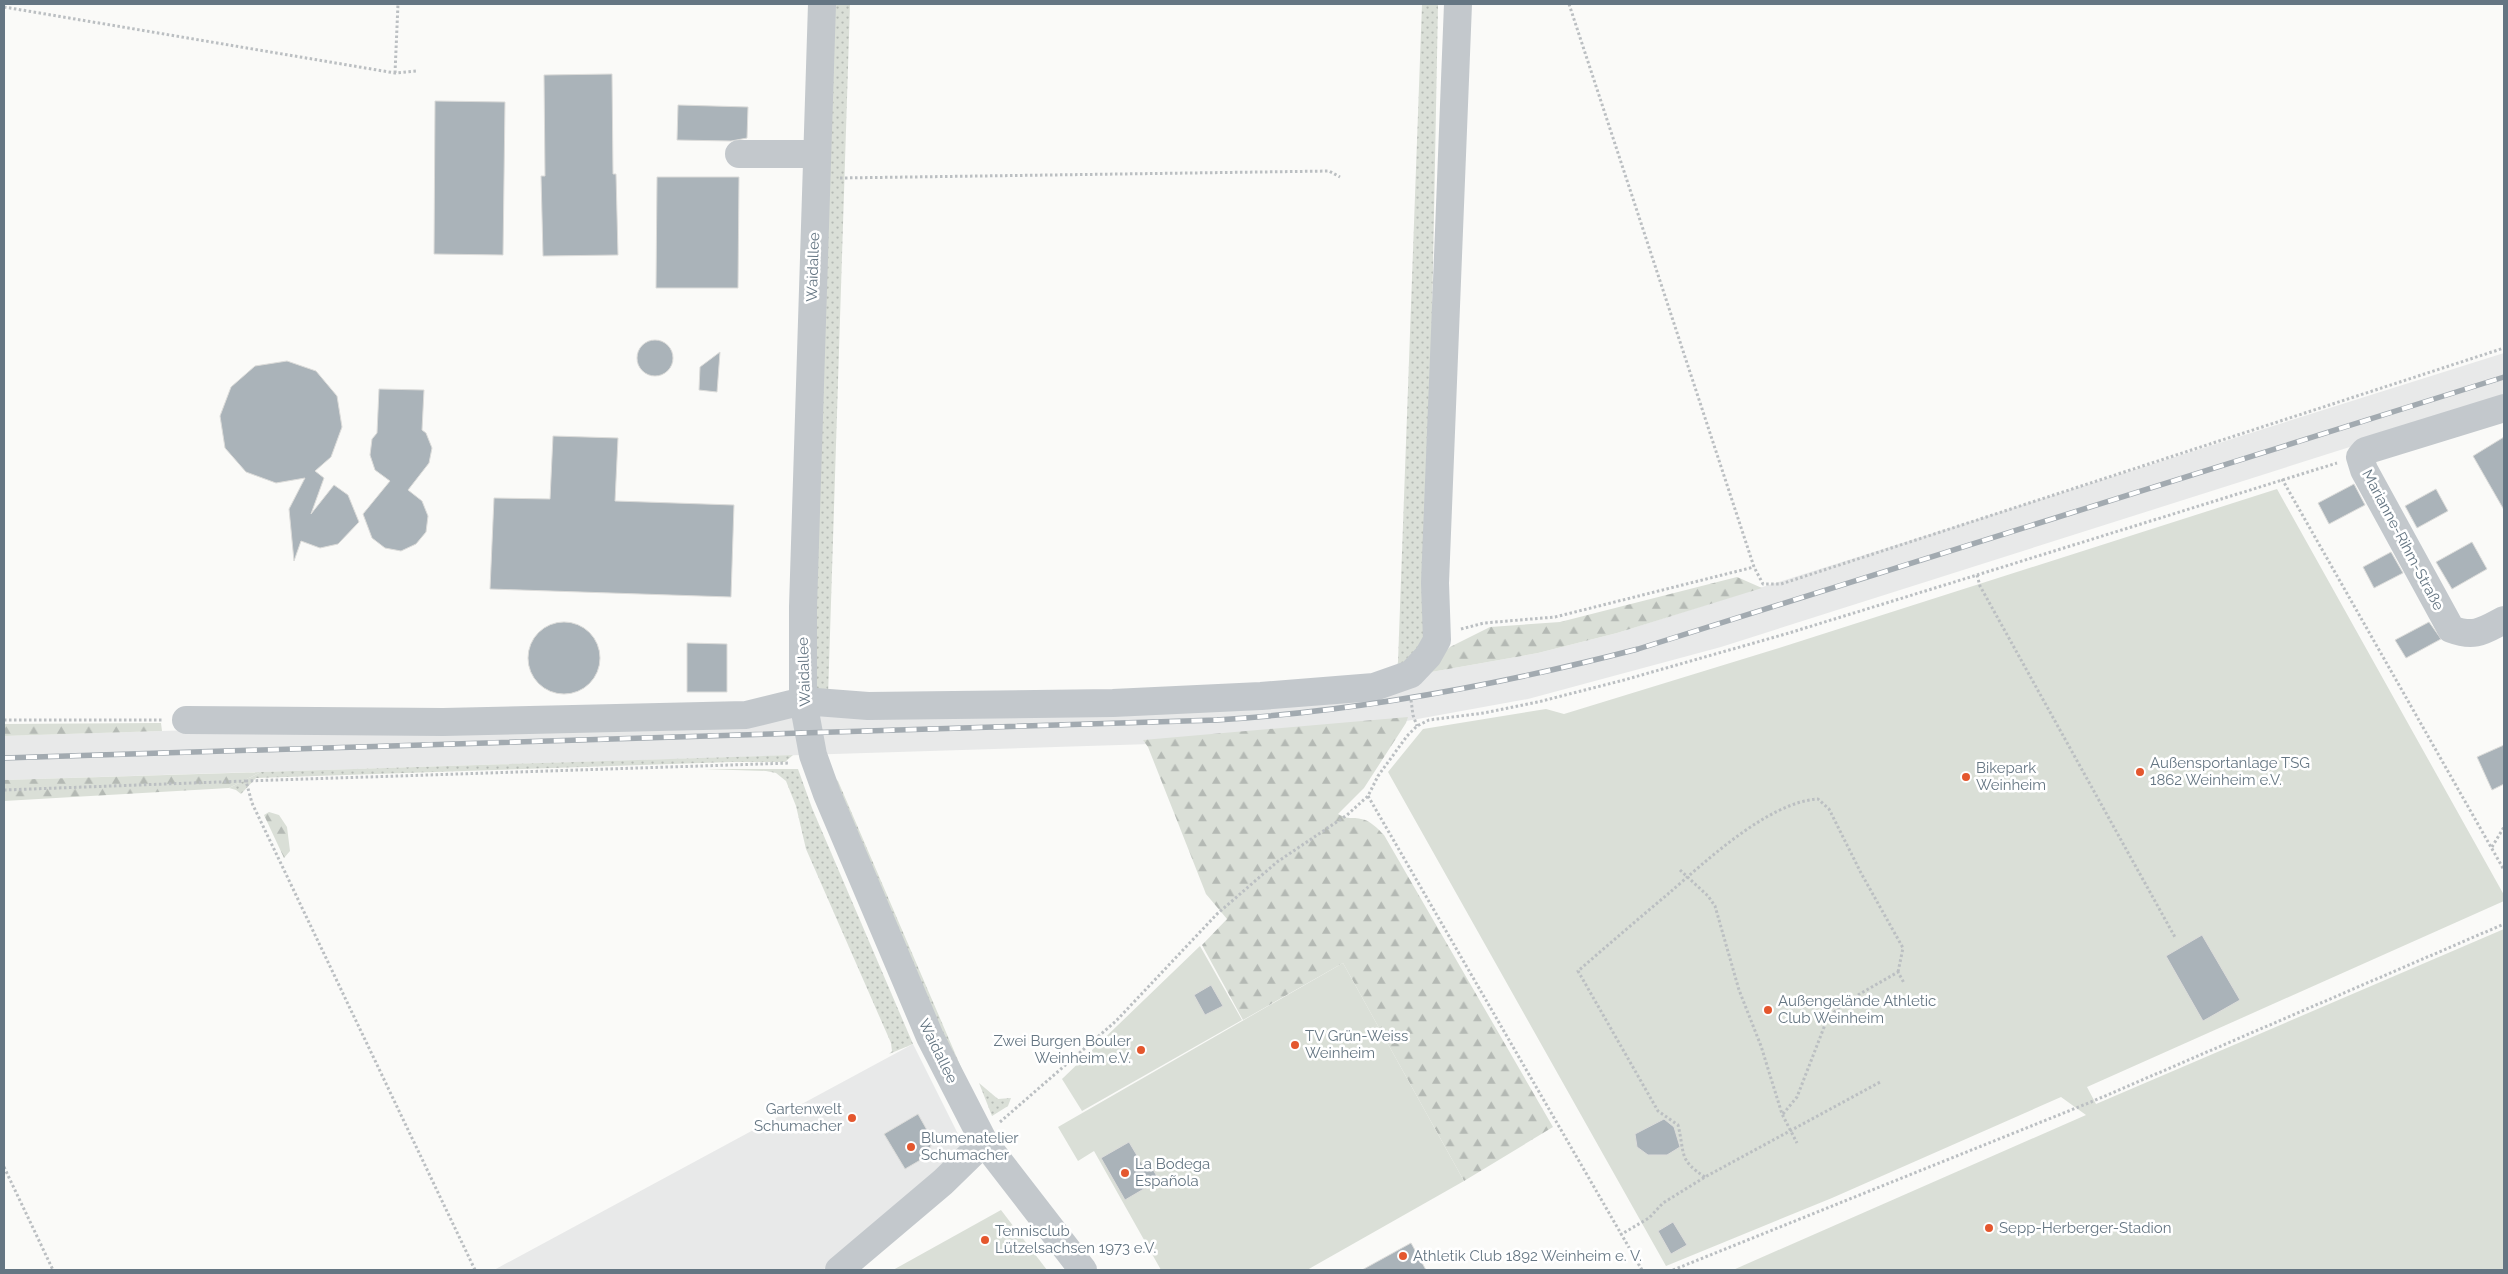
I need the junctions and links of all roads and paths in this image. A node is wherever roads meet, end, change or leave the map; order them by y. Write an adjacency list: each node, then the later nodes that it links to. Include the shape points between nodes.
1 (398, 4): 7 (path)
2 (822, 4): 9 (street, Waidallee)
3 (1458, 4): 19 (street, via 1435,583)
4 (1569, 4): 16 (path)
5 (4, 7): 7 (path)
6 (417, 70): 7 (path)
7 (395, 73)
8 (739, 154): 9 (street)
9 (817, 154): 20 (street, Waidallee, via 803,607)
10 (1340, 177): 11 (path, via 1329,171)
11 (837, 178)
12 (2504, 348): 16 (path, via 1781,584 1762,584)
13 (2504, 408): 14 (street, Marianne-Rihm-Straße, via 2365,451)
14 (2360, 457): 15 (path); 18 (street, Marianne-Rihm-Straße, via 2364,470 2451,629 2466,634 2480,632)
15 (2282, 479): 17 (path); 28 (path)
16 (1754, 567): 19 (path, via 1555,617 1484,623)
17 (1977, 575): 26 (path, via 1624,680 1538,702 1429,720 1407,736 1378,776); 33 (path, via 1980,586)
18 (2504, 620)
19 (1437, 640): 20 (street, via 1428,656 1411,674 1374,687 1113,703 868,706)
20 (804, 701): 22 (street, via 746,715 443,722); 23 (street, Waidallee)
21 (4, 720): 22 (path)
22 (186, 720)
23 (814, 755): 24 (path, via 779,765 741,763); 39 (street, Waidallee, via 827,794 930,1037)
24 (246, 781): 25 (path); 45 (path, via 252,803)
25 (4, 790)
26 (1368, 796): 39 (path, via 1276,862 1217,914 1116,1021); 43 (path)
27 (2504, 827): 28 (path)
28 (2492, 847): 30 (path)
29 (1680, 870): 31 (path)
30 (2504, 870)
31 (1688, 876): 34 (path, via 1714,852 1754,825 1793,804 1818,799 1829,809 1903,948); 37 (path, via 1715,906 1739,990); 42 (path, via 1578,971 1658,1111 1678,1125 1682,1157)
32 (2504, 924): 49 (path, via 2091,1102)
33 (2176, 940)
34 (1898, 972): 35 (path); 37 (path, via 1828,1017 1797,1097)
35 (1904, 983)
36 (1882, 1081): 38 (path)
37 (1782, 1114): 38 (path)
38 (1790, 1130): 40 (path); 42 (path)
39 (989, 1135): 46 (street, via 943,1182); 47 (street, Waidallee)
40 (1797, 1143)
41 (4, 1167): 44 (path)
42 (1705, 1177): 43 (path, via 1663,1203 1649,1218)
43 (1620, 1234): 48 (path)
44 (53, 1270)
45 (475, 1270)
46 (839, 1270)
47 (1083, 1270)
48 (1642, 1270)
49 (1673, 1270)

